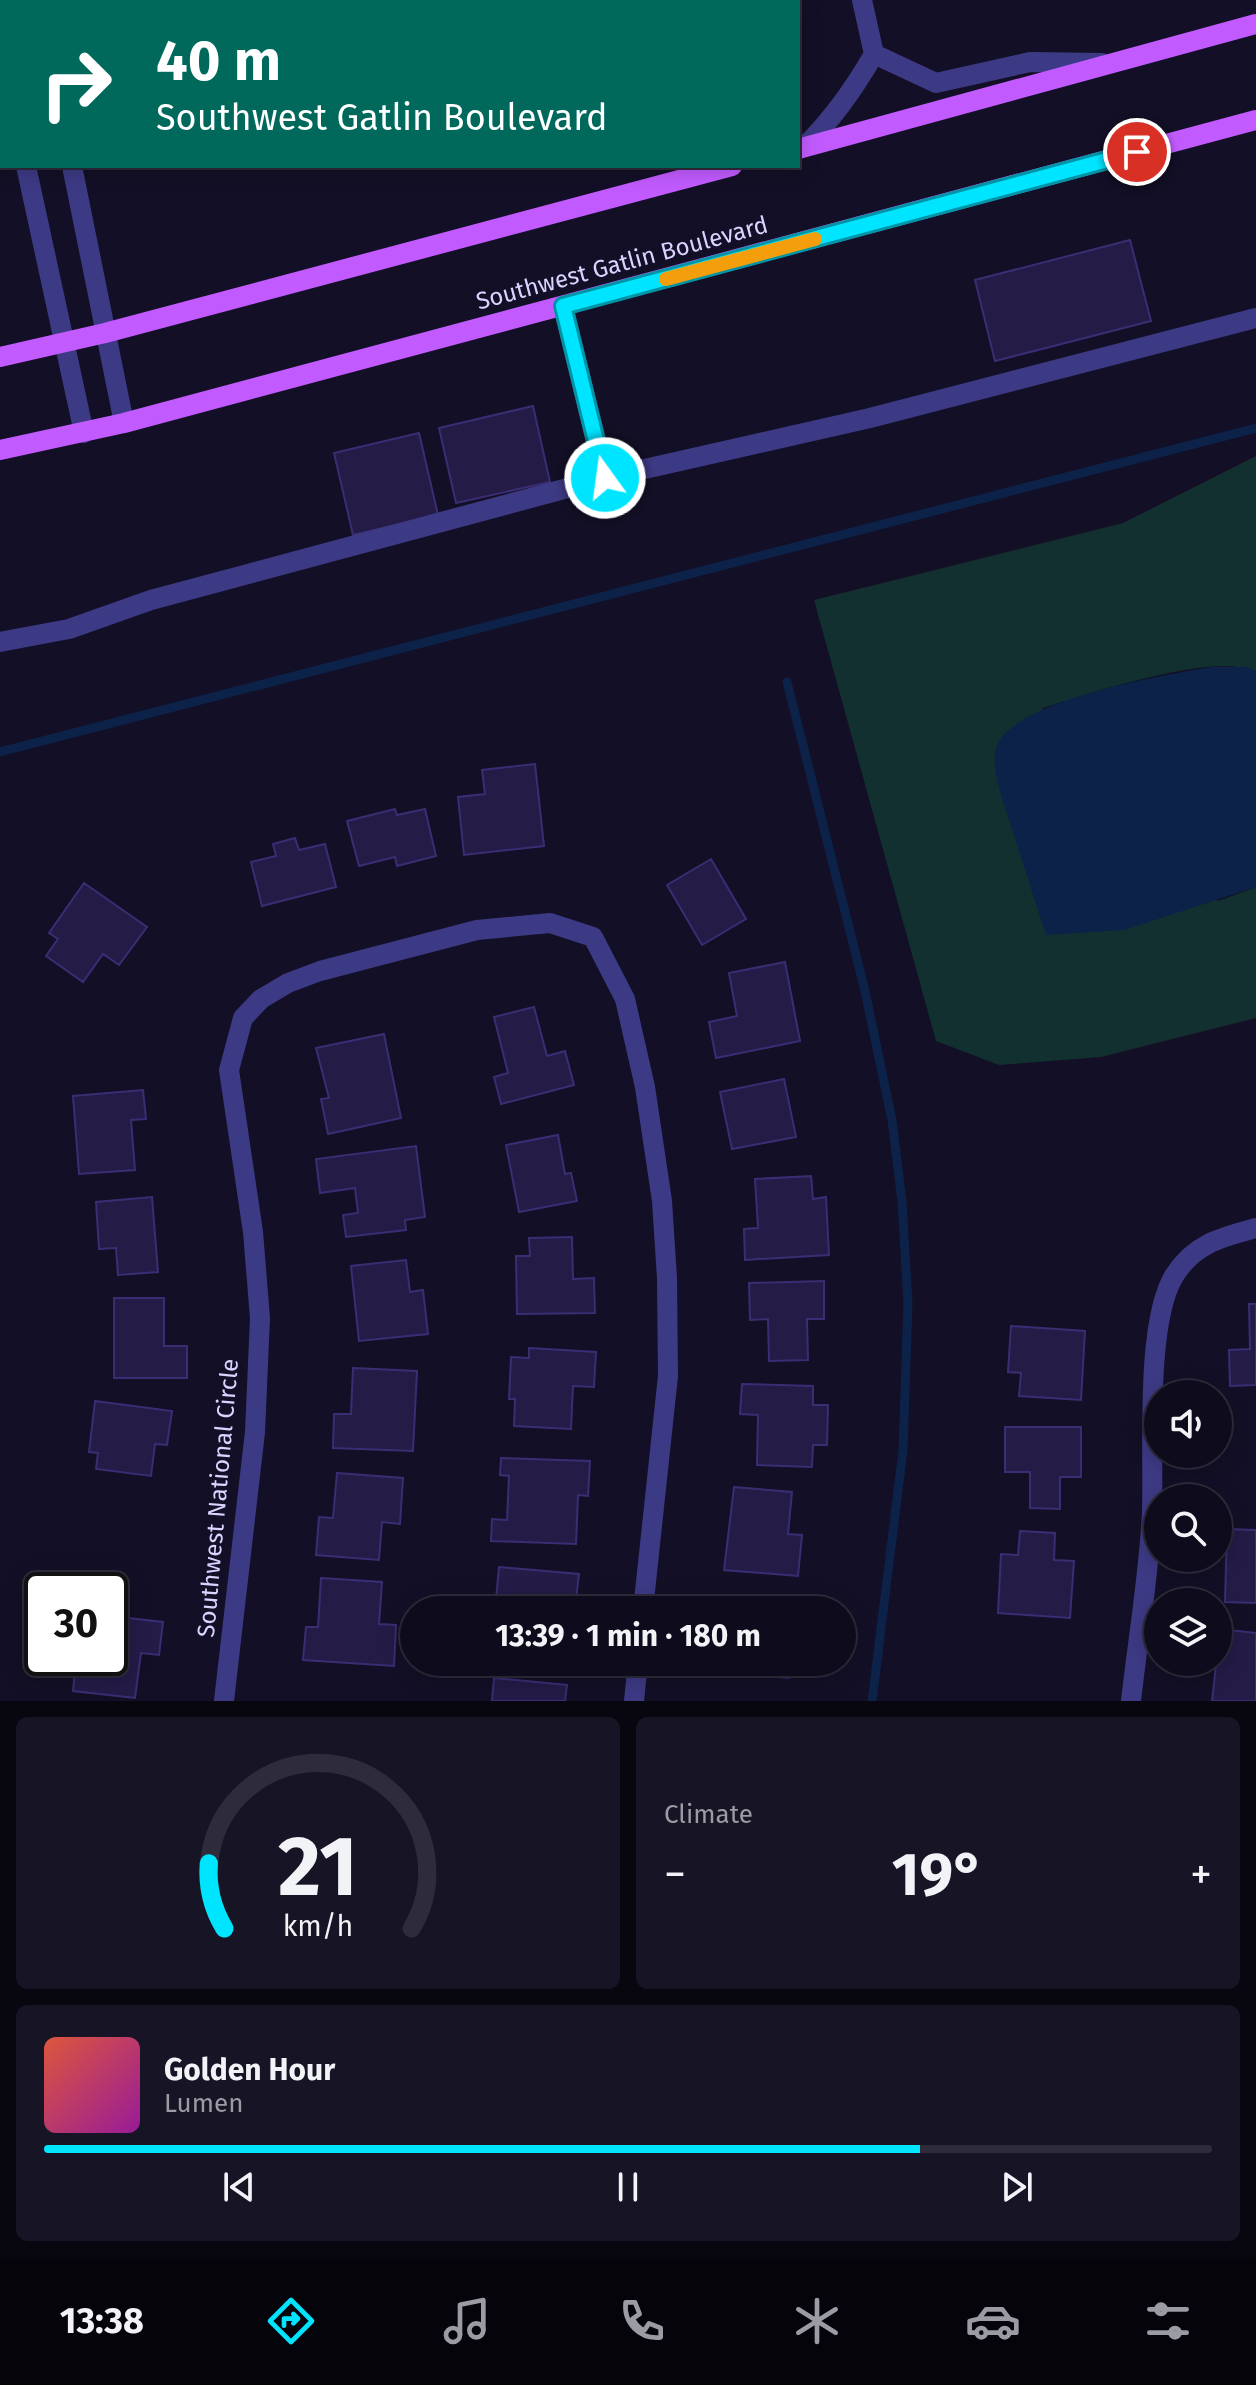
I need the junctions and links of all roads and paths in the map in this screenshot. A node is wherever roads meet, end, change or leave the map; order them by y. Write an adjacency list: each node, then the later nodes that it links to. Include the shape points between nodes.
1 (862, 0): 3 (street)
2 (1256, 24): 4 (main road)
3 (874, 54): 4 (street, via 936,83 1030,62); 6 (street, via 830,122)
4 (1113, 63): 6 (main road)
5 (1256, 120): 10 (main road, Southwest Gatlin Boulevard)
6 (801, 148)
7 (26, 168): 13 (street)
8 (72, 168): 12 (street)
9 (724, 168): 12 (main road)
10 (563, 306): 15 (main road, Southwest Gatlin Boulevard); 18 (street)
11 (1256, 318): 18 (street, via 870,418)
12 (105, 333): 13 (main road); 15 (street)
13 (65, 343): 14 (main road); 16 (street)
14 (0, 357)
15 (124, 423): 16 (main road, Southwest Gatlin Boulevard)
16 (84, 433): 17 (main road, Southwest Gatlin Boulevard)
17 (0, 450)
18 (605, 478): 19 (street, via 151,600 69,629)
19 (0, 642)
20 (1256, 1228): 25 (street, via 1207,1242 1175,1274 1160,1307 1152,1515)
21 (644, 1596): 23 (street, Southwest National Circle, via 668,1376 667,1278 645,1087 625,999 593,937 550,923 477,930 309,975 261,999 243,1018 229,1070 260,1318 255,1432)
22 (637, 1676): 24 (street)
23 (224, 1701)
24 (634, 1701)
25 (1131, 1701)

